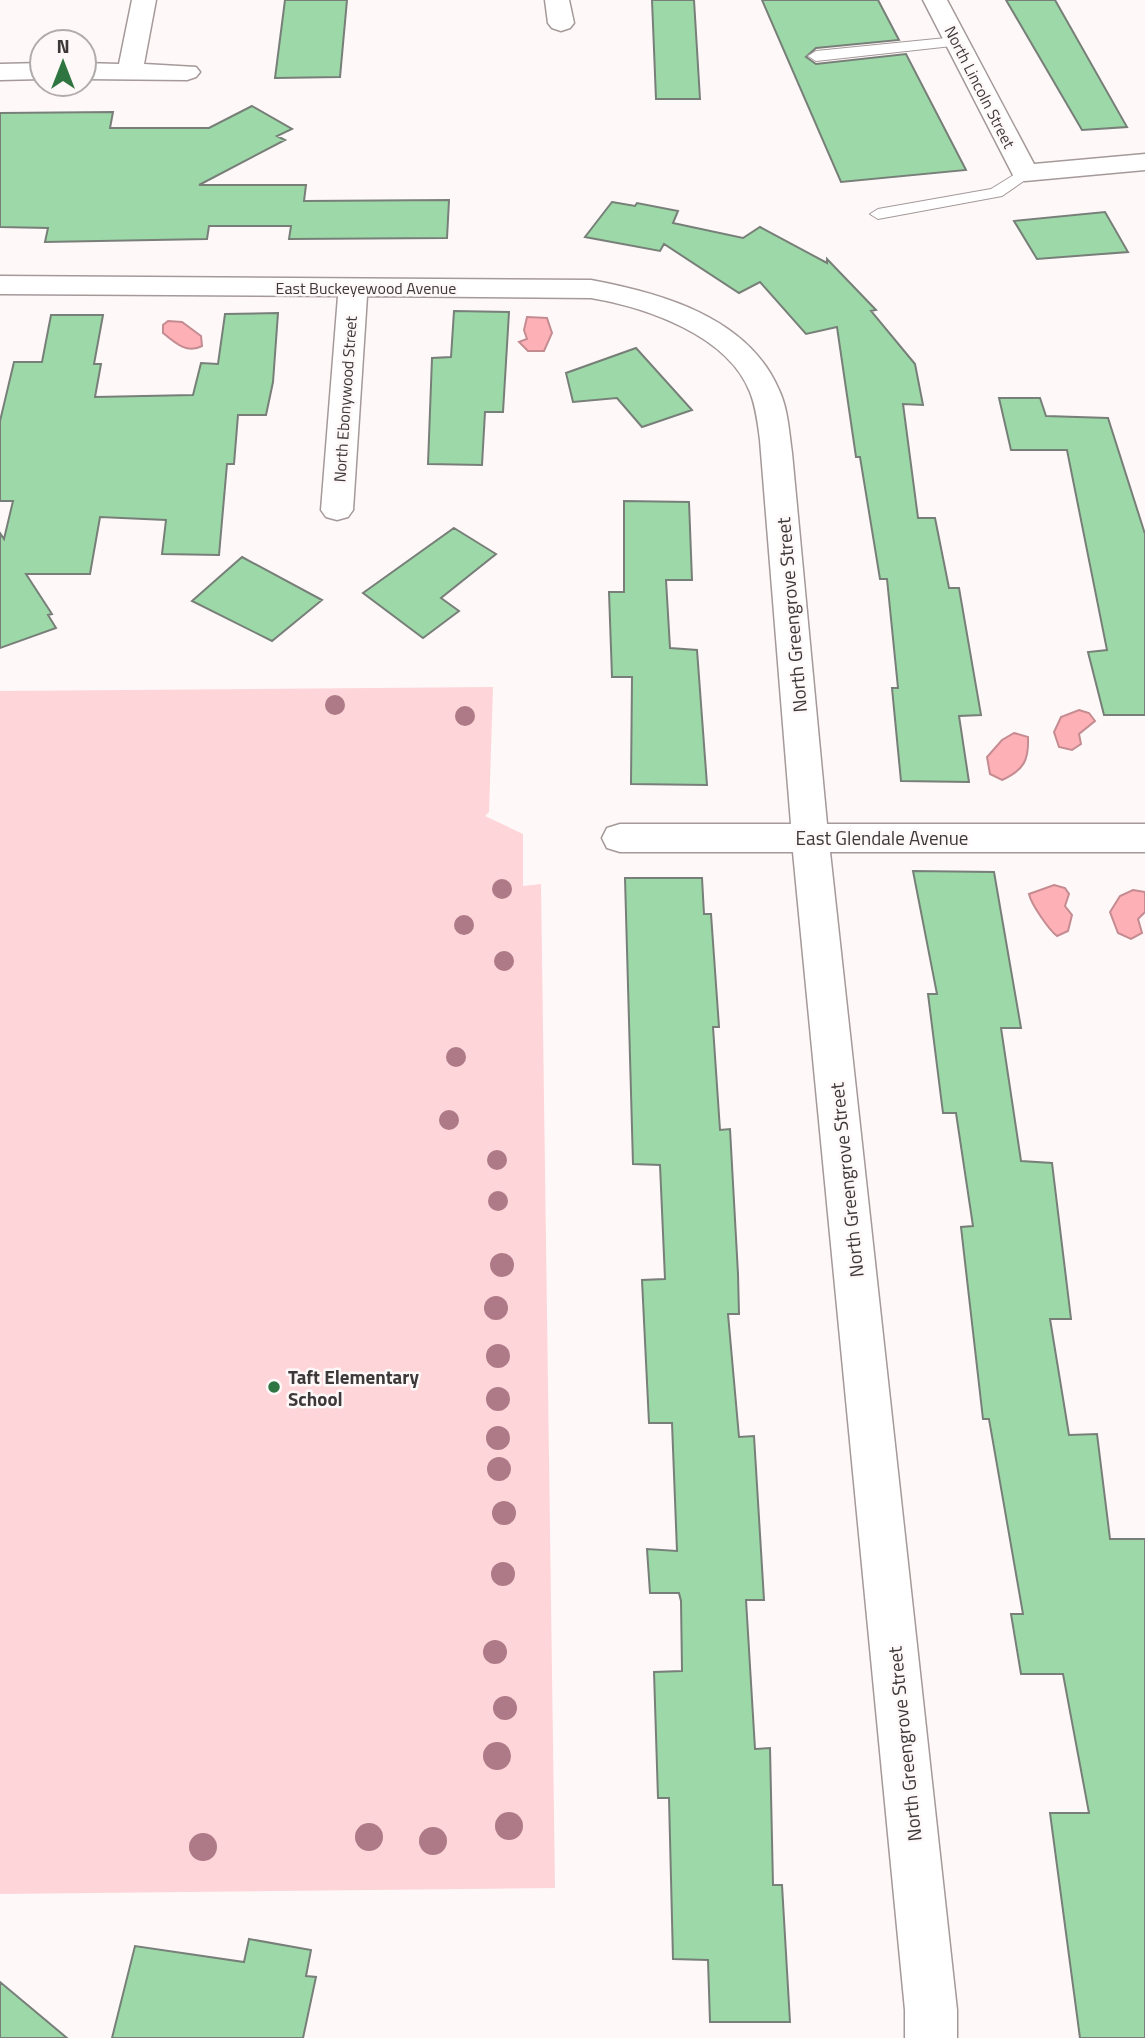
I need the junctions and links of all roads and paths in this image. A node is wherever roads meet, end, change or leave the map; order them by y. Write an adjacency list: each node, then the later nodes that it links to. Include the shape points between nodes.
1 (144, 0): 7 (street)
2 (935, 0): 3 (street, North Lincoln Street)
3 (957, 42): 4 (lane); 11 (street, North Lincoln Street)
4 (816, 56)
5 (28, 71): 8 (street)
6 (98, 71): 7 (street)
7 (130, 71): 9 (street)
8 (0, 72)
9 (187, 72)
10 (1145, 162): 11 (street)
11 (1025, 173): 12 (lane, via 996,193)
12 (878, 214)
13 (0, 285): 14 (street, East Buckeyewood Avenue)
14 (353, 288): 15 (street, East Buckeyewood Avenue, via 591,289 670,308); 16 (street, North Ebonywood Street)
15 (721, 337): 17 (street, North Greengrove Street, via 762,385 772,424)
16 (337, 510)
17 (810, 837): 18 (street, East Glendale Avenue); 19 (street, East Glendale Avenue); 20 (street, North Greengrove Street)
18 (620, 838)
19 (1145, 838)
20 (931, 2038)

